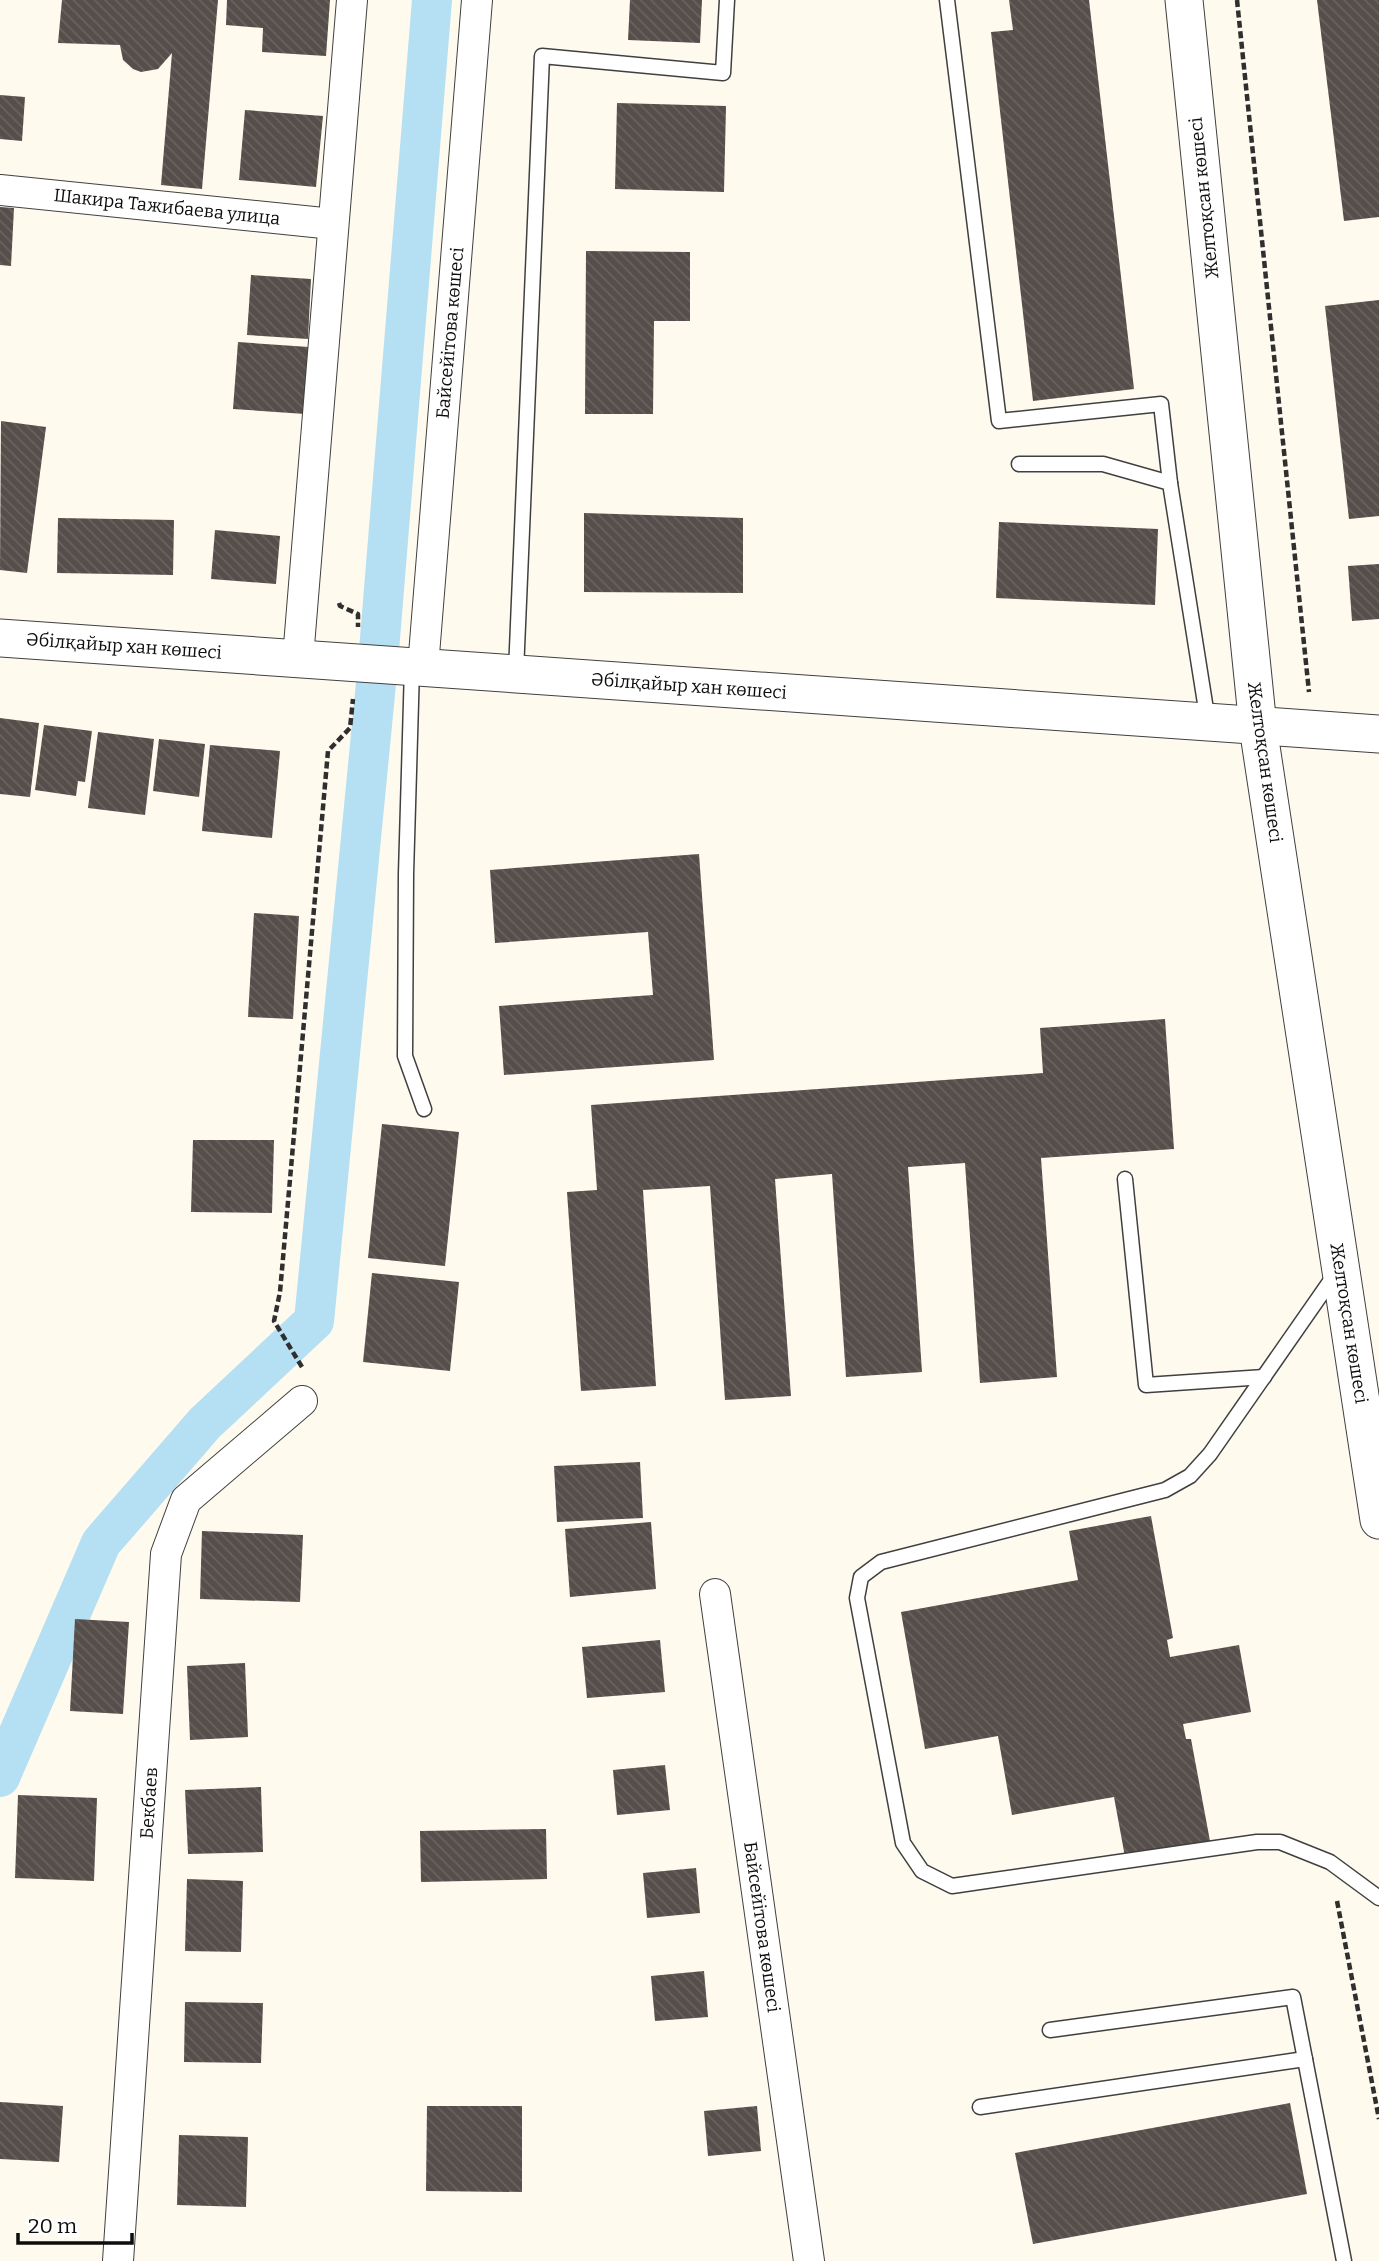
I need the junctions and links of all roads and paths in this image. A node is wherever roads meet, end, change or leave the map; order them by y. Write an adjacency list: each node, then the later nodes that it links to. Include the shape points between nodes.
1 (352, 0): 8 (street)
2 (477, 0): 14 (street, Байсейітова көшесі)
3 (727, 0): 15 (lane, via 723,73 542,56)
4 (947, 0): 10 (lane, via 999,421 1161,404)
5 (1184, 0): 17 (street, Желтоқсан көшесі)
6 (1237, 0): 18 (path)
7 (0, 190): 8 (street, Шакира Тажибаева улица)
8 (333, 224): 12 (street)
9 (1019, 464): 10 (lane, via 1103,464)
10 (1170, 483): 16 (lane)
11 (0, 638): 12 (street, Әбілқайыр хан көшесі)
12 (298, 658): 13 (street, Әбілқайыр хан көшесі)
13 (357, 662): 14 (street, Әбілқайыр хан көшесі); 24 (path, via 350,728 328,751 281,1292 274,1321)
14 (417, 667): 15 (street, Әбілқайыр хан көшесі); 20 (lane, via 406,874 405,1056)
15 (516, 674): 16 (street, Әбілқайыр хан көшесі)
16 (1208, 723): 17 (street, Әбілқайыр хан көшесі)
17 (1258, 727): 18 (street, Әбілқайыр хан көшесі); 22 (street, Желтоқсан көшесі)
18 (1312, 730): 19 (street, Әбілқайыр хан көшесі)
19 (1379, 734)
20 (424, 1109)
21 (1125, 1179): 23 (lane, via 1146,1385)
22 (1340, 1266): 23 (lane); 25 (street, Желтоқсан көшесі)
23 (1264, 1377): 27 (lane, via 1210,1454 1190,1476 1165,1490 881,1562 861,1577 857,1598 903,1843 922,1871 952,1886 1257,1842 1280,1842)
24 (303, 1387): 33 (street, Бекбаев, via 186,1500 166,1554)
25 (1379, 1520)
26 (715, 1594): 34 (street, Байсейітова көшесі)
27 (1329, 1862): 28 (lane); 32 (path)
28 (1379, 1898)
29 (1050, 2030): 30 (lane, via 1293,1997)
30 (1305, 2059): 31 (lane); 35 (lane)
31 (981, 2107)
32 (1379, 2119)
33 (118, 2261)
34 (809, 2261)
35 (1344, 2261)

